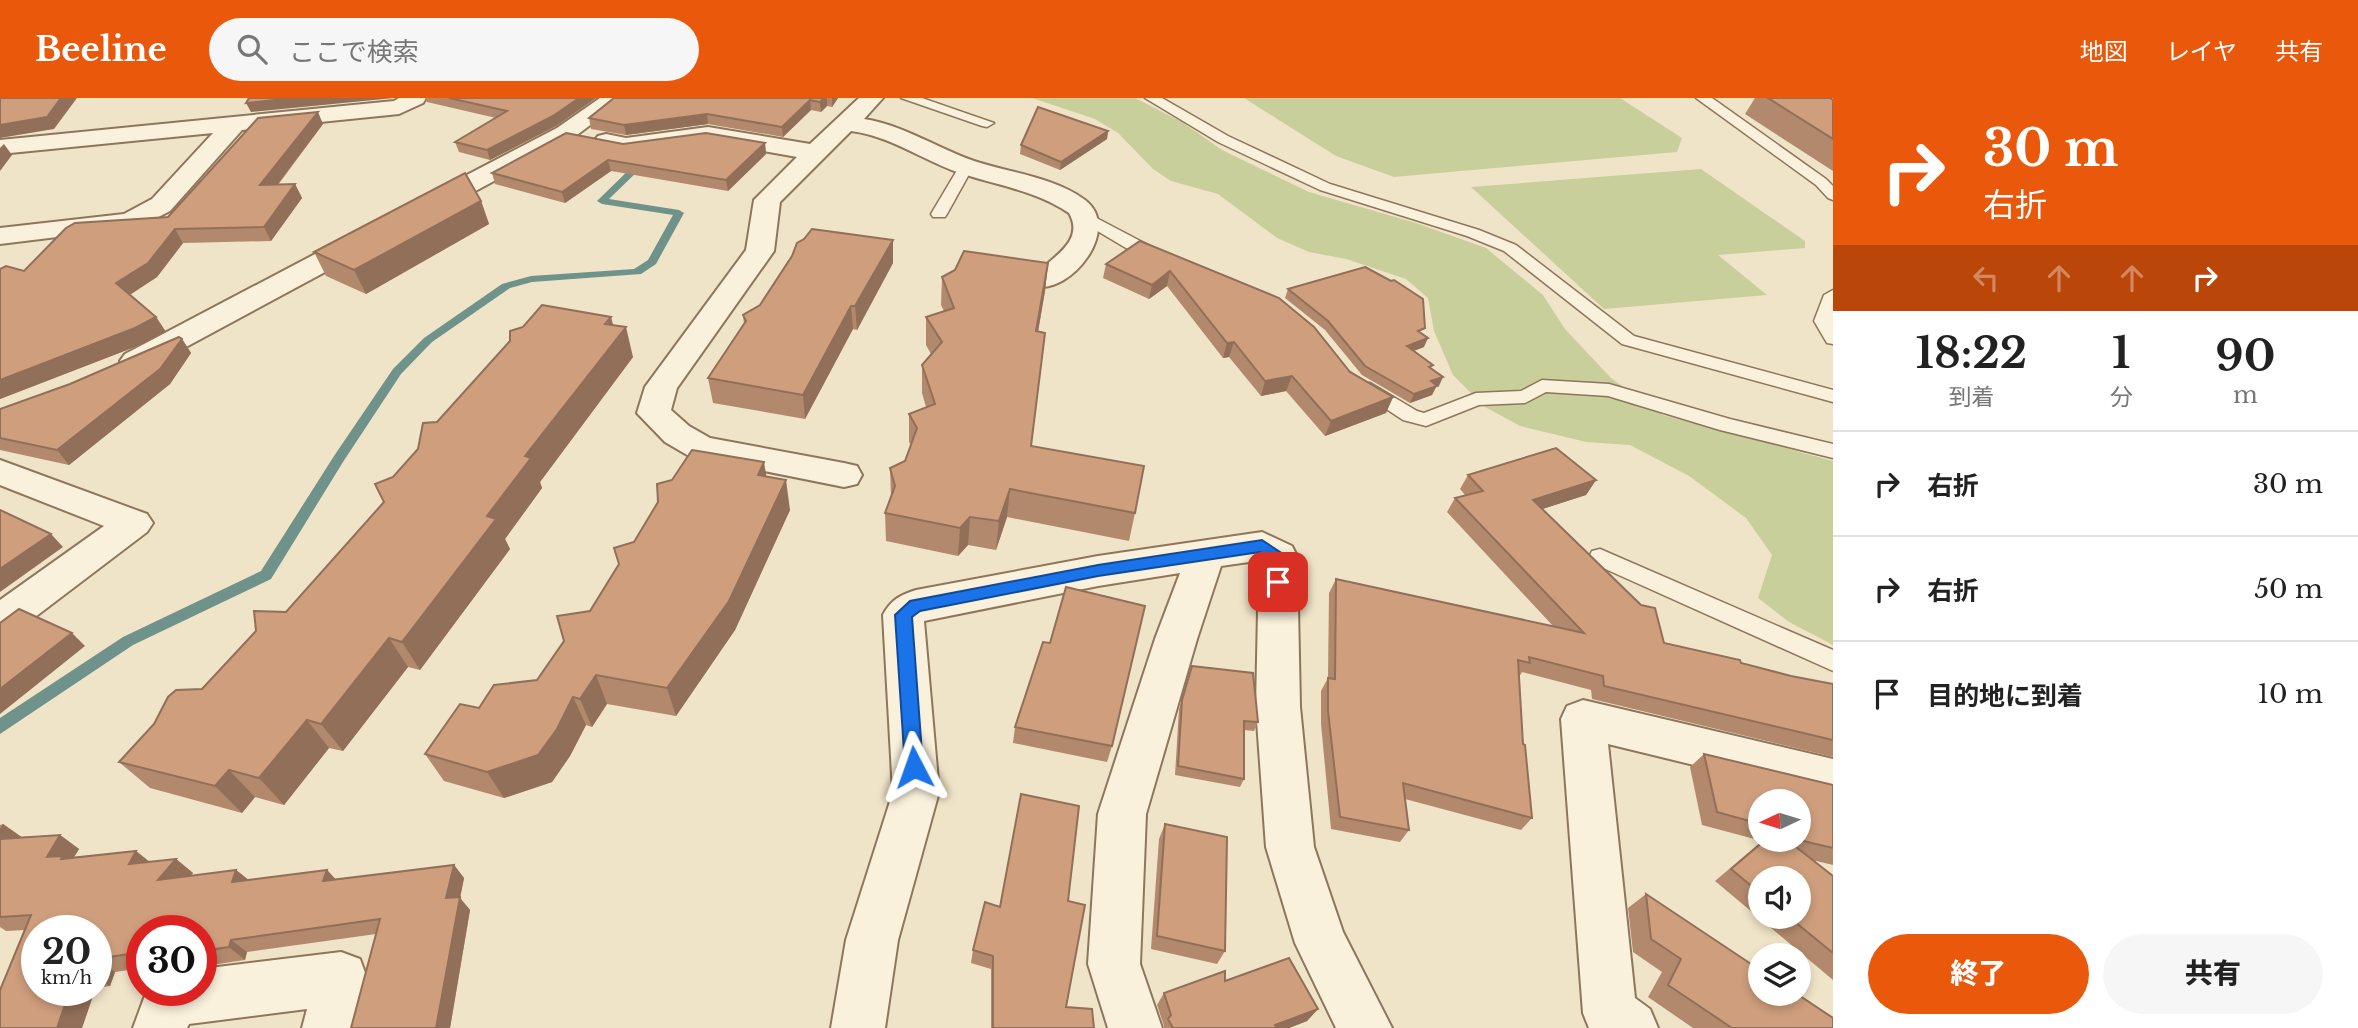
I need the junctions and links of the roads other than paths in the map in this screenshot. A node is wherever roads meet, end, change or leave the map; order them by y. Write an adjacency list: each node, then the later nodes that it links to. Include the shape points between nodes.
1 (415, 98): 9 (street, via 399,107)
2 (615, 98): 10 (street)
3 (872, 98): 7 (street)
4 (908, 98): 8 (lane)
5 (1152, 98): 24 (lane, via 1223,139 1325,187 1510,248 1629,340)
6 (1703, 98): 14 (lane)
7 (845, 123): 12 (street); 13 (street, via 881,130)
8 (987, 123)
9 (234, 124): 11 (street); 17 (street, via 161,205 130,221)
10 (565, 133): 12 (street, via 626,145 708,134); 23 (street, via 157,352)
11 (0, 147)
12 (818, 153): 27 (street, via 767,200 760,251 661,387 654,413 701,449)
13 (966, 167): 15 (lane); 16 (street, via 1051,192 1080,208)
14 (1833, 195)
15 (939, 214)
16 (1085, 217): 18 (lane); 19 (street, via 1076,256)
17 (0, 236)
18 (1182, 267)
19 (1045, 280)
20 (1833, 295): 21 (lane, via 1823,321)
21 (1833, 339)
22 (1346, 372): 25 (lane, via 1410,416 1426,420 1476,399 1525,397 1542,386 1609,390)
23 (107, 373)
24 (1833, 396)
25 (1833, 451)
26 (0, 472): 30 (street, via 134,523)
27 (844, 475)
28 (1206, 555): 35 (street, via 1098,570 916,605 903,615 916,792 872,940); 36 (street, via 1122,814 1114,964); 37 (street, via 1262,546 1278,556 1278,707 1290,847 1321,943)
29 (1600, 557): 31 (lane)
30 (0, 622)
31 (1833, 661)
32 (1833, 779): 38 (street, via 1583,719 1610,1013)
33 (160, 1028): 34 (street, via 170,1000 341,978)
34 (330, 1028)
35 (858, 1028)
36 (1135, 1028)
37 (1365, 1028)
38 (1631, 1028)

